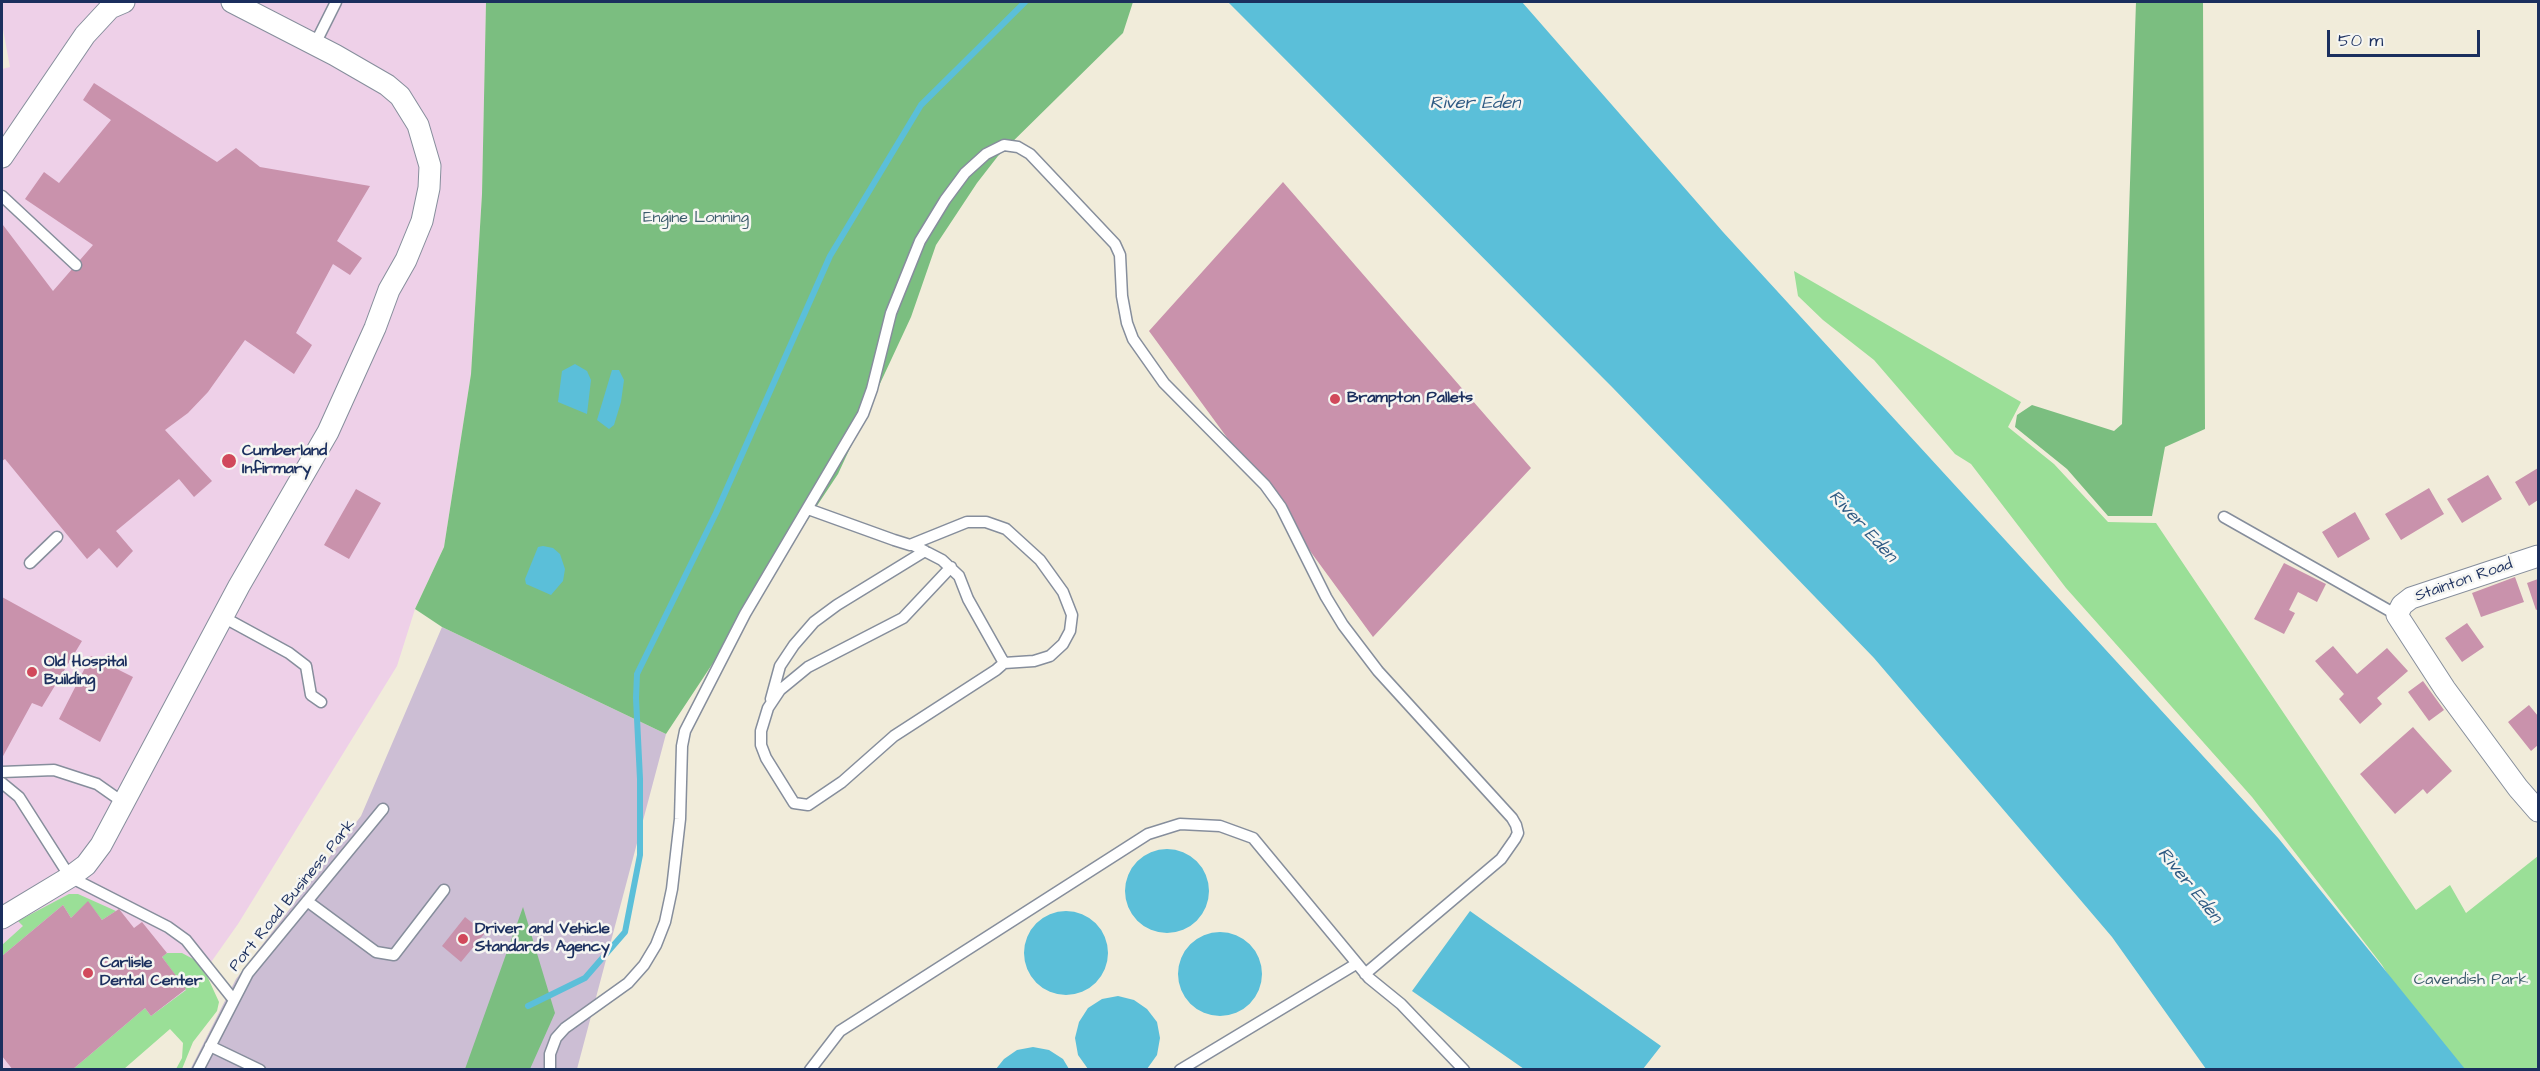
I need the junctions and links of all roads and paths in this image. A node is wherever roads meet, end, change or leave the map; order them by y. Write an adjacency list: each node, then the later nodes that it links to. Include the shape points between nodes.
1 (124, 2): 5 (street, via 110,8 85,35)
2 (232, 2): 4 (street)
3 (336, 2): 4 (lane)
4 (315, 44): 17 (street, via 400,96 418,125 430,166 429,188 422,221 406,260 389,290 328,432)
5 (2, 157)
6 (2, 196): 7 (lane)
7 (76, 265)
8 (808, 509): 11 (lane); 31 (lane, via 863,414 891,313 920,241 945,200 965,173 986,154 1005,145 1030,154 1115,244 1132,339 1164,383 1265,485 1281,507 1343,625 1378,671 1516,825 1518,833 1501,859); 37 (lane, via 745,614 685,731 672,889 656,945 628,983 556,1038)
9 (2224, 517): 16 (lane)
10 (57, 537): 14 (lane)
11 (910, 544): 12 (lane); 18 (lane, via 967,522 986,522 1006,529 1040,560 1064,592 1072,615 1070,631 1050,657)
12 (925, 551): 15 (lane); 20 (lane, via 814,622 780,666)
13 (2538, 556): 16 (street, Stainton Road, via 2411,598)
14 (30, 562)
15 (951, 567): 18 (lane); 20 (lane, via 903,618 808,668 780,690)
16 (2397, 615): 25 (street, via 2445,689)
17 (223, 616): 19 (lane, via 306,666 311,695); 23 (street)
18 (1004, 663): 20 (lane, via 894,736 842,783 803,806 794,803 761,745)
19 (321, 702)
20 (768, 708)
21 (2, 772): 23 (lane, via 54,770 97,784)
22 (2, 783): 26 (lane, via 19,796)
23 (124, 803): 26 (street, via 101,845 86,865)
24 (383, 809): 28 (lane, Port Road Business Park)
25 (2538, 811)
26 (70, 877): 29 (street); 32 (lane, via 186,940)
27 (444, 890): 28 (lane, via 394,956 376,952)
28 (307, 901): 32 (lane, Port Road Business Park, via 248,973)
29 (2, 918)
30 (1356, 964): 31 (lane); 34 (lane, via 1253,838 1220,826 1180,824 1148,834 840,1030); 38 (lane)
31 (1365, 974): 39 (lane, via 1401,1004)
32 (233, 999): 33 (lane, Port Road Business Park)
33 (210, 1046): 35 (lane, Port Road Business Park); 36 (lane)
34 (815, 1068)
35 (198, 1070)
36 (260, 1070)
37 (550, 1070)
38 (1180, 1070)
39 (1464, 1070)

